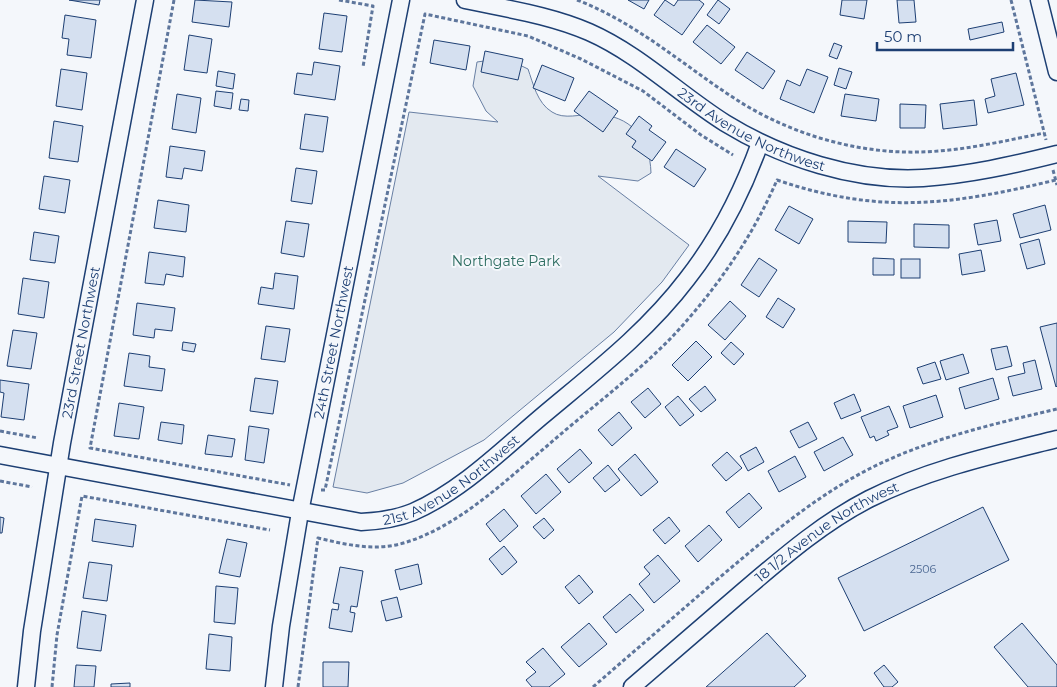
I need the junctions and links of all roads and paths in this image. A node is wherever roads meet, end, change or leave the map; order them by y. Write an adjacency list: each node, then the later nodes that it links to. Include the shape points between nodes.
1 (145, 0): 20 (street, 23rd Street Northwest)
2 (174, 0): 23 (path, via 90,448)
3 (339, 0): 9 (path, via 374,6)
4 (401, 0): 23 (street, 24th Street Northwest)
5 (465, 0): 11 (street, 23rd Avenue Northwest, via 543,16 605,39 724,122)
6 (577, 0): 7 (path, via 617,17 771,120 846,145 921,152 1044,133)
7 (1011, 0)
8 (1039, 0): 10 (street)
9 (363, 67)
10 (1057, 72)
11 (760, 143): 12 (street, 23rd Avenue Northwest, via 840,170 901,178 977,172); 24 (street, 21st Avenue Northwest, via 735,206 675,295 630,341 494,457 437,498 399,517 361,522)
12 (1057, 154)
13 (733, 155): 23 (path, via 643,91 581,59 528,36 425,14 325,490)
14 (1056, 180): 15 (path)
15 (1057, 185)
16 (0, 431): 17 (path)
17 (38, 438)
18 (1057, 438): 31 (street, 18 1/2 Avenue Northwest, via 938,470 891,488 849,510 774,565)
19 (0, 455): 20 (street, 21st Avenue Northwest)
20 (59, 466): 24 (street, 21st Avenue Northwest); 27 (street, 23rd Street Northwest)
21 (0, 481): 22 (path)
22 (32, 487)
23 (305, 488): 24 (street, 24th Street Northwest)
24 (300, 512): 29 (street, 24th Street Northwest)
25 (270, 530): 28 (path, via 82,496)
26 (318, 538): 30 (path)
27 (26, 687)
28 (52, 687)
29 (274, 687)
30 (298, 687)
31 (632, 687)

